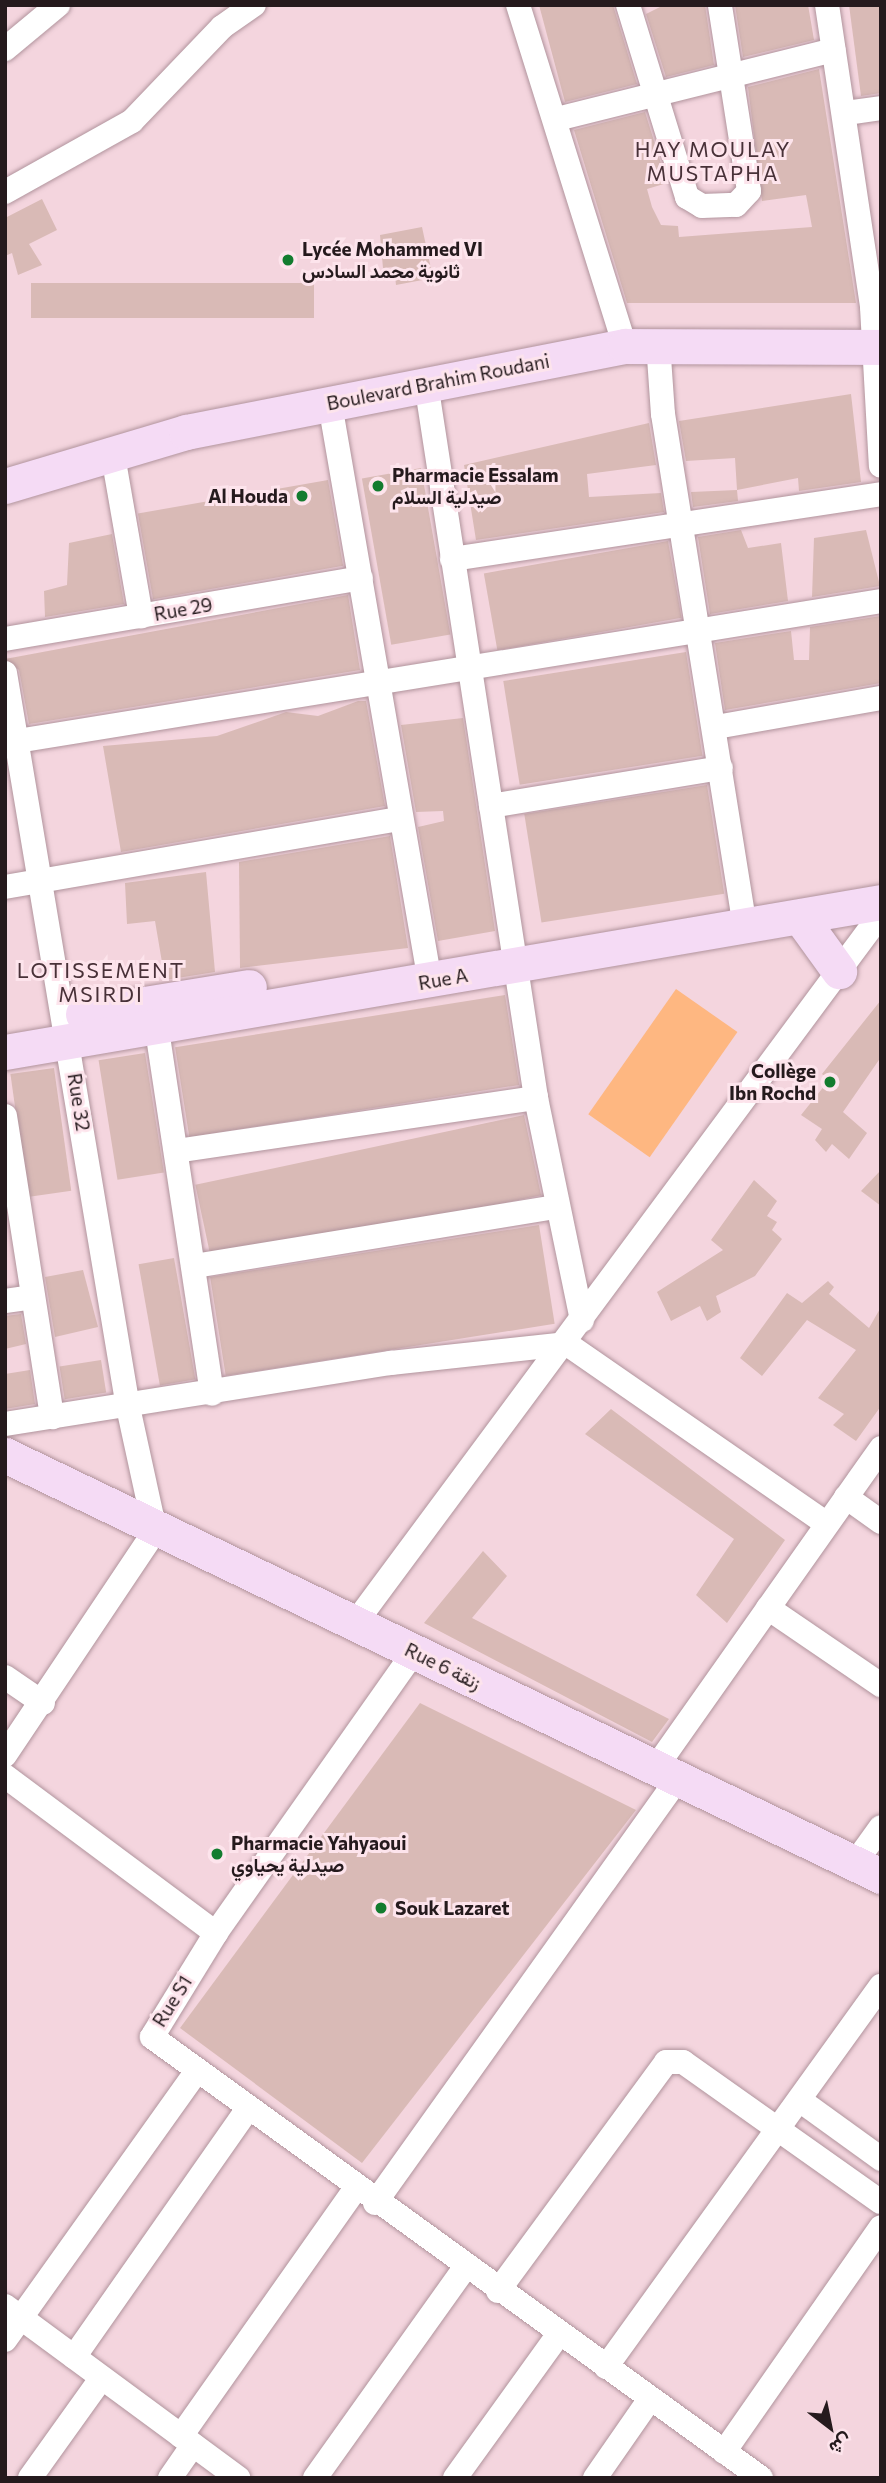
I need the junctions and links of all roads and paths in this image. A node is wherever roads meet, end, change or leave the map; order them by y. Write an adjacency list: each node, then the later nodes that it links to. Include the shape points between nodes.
1 (58, 5): 7 (street)
2 (254, 5): 14 (street, via 222,27 132,121)
3 (518, 5): 13 (street)
4 (628, 5): 10 (street)
5 (720, 5): 9 (street)
6 (827, 5): 8 (street)
7 (5, 49)
8 (834, 50): 9 (street); 12 (street)
9 (731, 73): 10 (street); 10 (street, via 749,191 736,205 689,203)
10 (656, 92): 13 (street)
11 (881, 108): 12 (street)
12 (846, 113): 16 (street)
13 (557, 119): 15 (street)
14 (5, 192)
15 (641, 344): 16 (street, Boulevard Brahim Roudani); 17 (street, Boulevard Brahim Roudani); 23 (street)
16 (877, 347): 20 (street)
17 (426, 383): 18 (street, Boulevard Brahim Roudani); 24 (street)
18 (330, 404): 19 (street, Boulevard Brahim Roudani); 25 (street)
19 (112, 450): 21 (street, Boulevard Brahim Roudani); 27 (street)
20 (881, 466)
21 (5, 486)
22 (881, 494): 23 (street)
23 (679, 526): 24 (street); 28 (street)
24 (452, 559): 30 (street)
25 (361, 578): 27 (street, Rue 29); 32 (street)
26 (881, 601): 28 (street)
27 (142, 616): 29 (street, Rue 29)
28 (697, 630): 30 (street); 34 (street)
29 (5, 639)
30 (472, 668): 32 (street); 37 (street)
31 (5, 673): 35 (street, Rue 32)
32 (380, 683): 35 (street); 38 (street)
33 (881, 698): 34 (street)
34 (716, 727): 36 (street)
35 (12, 742): 40 (street, Rue 32)
36 (721, 768): 37 (street); 44 (street)
37 (491, 806): 46 (street)
38 (399, 819): 40 (street); 47 (street)
39 (881, 881): 44 (street, Rue A)
40 (44, 882): 41 (street); 51 (street, Rue 32)
41 (5, 887)
42 (881, 902): 45 (street, Rue A)
43 (881, 914): 48 (street)
44 (743, 915): 45 (street, Rue A); 46 (street, Rue A)
45 (800, 917): 48 (street)
46 (515, 954): 47 (street, Rue A); 53 (street)
47 (428, 970): 49 (street, Rue A)
48 (839, 971): 61 (street)
49 (155, 1015): 51 (street, Rue A); 55 (street)
50 (5, 1028): 51 (street, Rue A)
51 (67, 1029): 52 (street, Rue A); 64 (street, Rue 32)
52 (5, 1052)
53 (536, 1098): 55 (street); 57 (street)
54 (5, 1116): 56 (street)
55 (176, 1151): 58 (street)
56 (11, 1188): 59 (street)
57 (557, 1207): 58 (street); 61 (street)
58 (195, 1266): 63 (street)
59 (32, 1297): 60 (street); 65 (street)
60 (5, 1301)
61 (582, 1320): 62 (street)
62 (567, 1344): 63 (street, via 418,1359); 71 (street); 74 (street)
63 (212, 1394): 64 (street)
64 (128, 1407): 65 (street); 72 (street, Rue 32)
65 (52, 1418): 66 (street)
66 (5, 1424)
67 (881, 1447): 69 (street)
68 (5, 1455): 72 (street, Rue 6 زنقة)
69 (846, 1497): 70 (street); 71 (street)
70 (881, 1522)
71 (827, 1524): 73 (street)
72 (155, 1531): 74 (street, Rue 6 زنقة, via 239,1563); 78 (street)
73 (768, 1608): 77 (street); 80 (street)
74 (356, 1622): 75 (street, Rue 6 زنقة)
75 (414, 1652): 80 (street, Rue 6 زنقة); 84 (street, Rue S1)
76 (5, 1677): 78 (street)
77 (881, 1685)
78 (43, 1703): 79 (street)
79 (5, 1755)
80 (666, 1775): 83 (street, Rue 6 زنقة); 91 (street)
81 (5, 1776): 84 (street)
82 (881, 1827): 83 (street)
83 (868, 1870)
84 (216, 1933): 86 (street, Rue S1, via 152,2027 157,2045)
85 (881, 1986): 87 (street)
86 (195, 2074): 88 (street, Rue S1); 96 (street)
87 (801, 2101): 89 (street); 90 (street)
88 (246, 2111): 91 (street, Rue S1); 99 (street)
89 (782, 2127): 92 (street); 95 (street, via 683,2062 666,2062); 100 (street)
90 (881, 2160)
91 (365, 2196): 94 (street, Rue S1); 103 (street)
92 (881, 2202)
93 (881, 2227): 104 (street)
94 (466, 2266): 95 (street, Rue S1); 108 (street)
95 (498, 2291): 97 (street, Rue S1)
96 (13, 2312): 98 (street); 99 (street)
97 (559, 2334): 100 (street, Rue S1); 109 (street)
98 (5, 2340)
99 (74, 2357): 101 (street)
100 (606, 2367): 102 (street, Rue S1)
101 (101, 2379): 103 (street); 105 (street)
102 (650, 2399): 104 (street, Rue S1); 110 (street)
103 (187, 2441): 106 (street); 107 (street)
104 (740, 2468)
105 (30, 2478)
106 (170, 2478)
107 (238, 2478)
108 (315, 2478)
109 (455, 2478)
110 (594, 2478)

